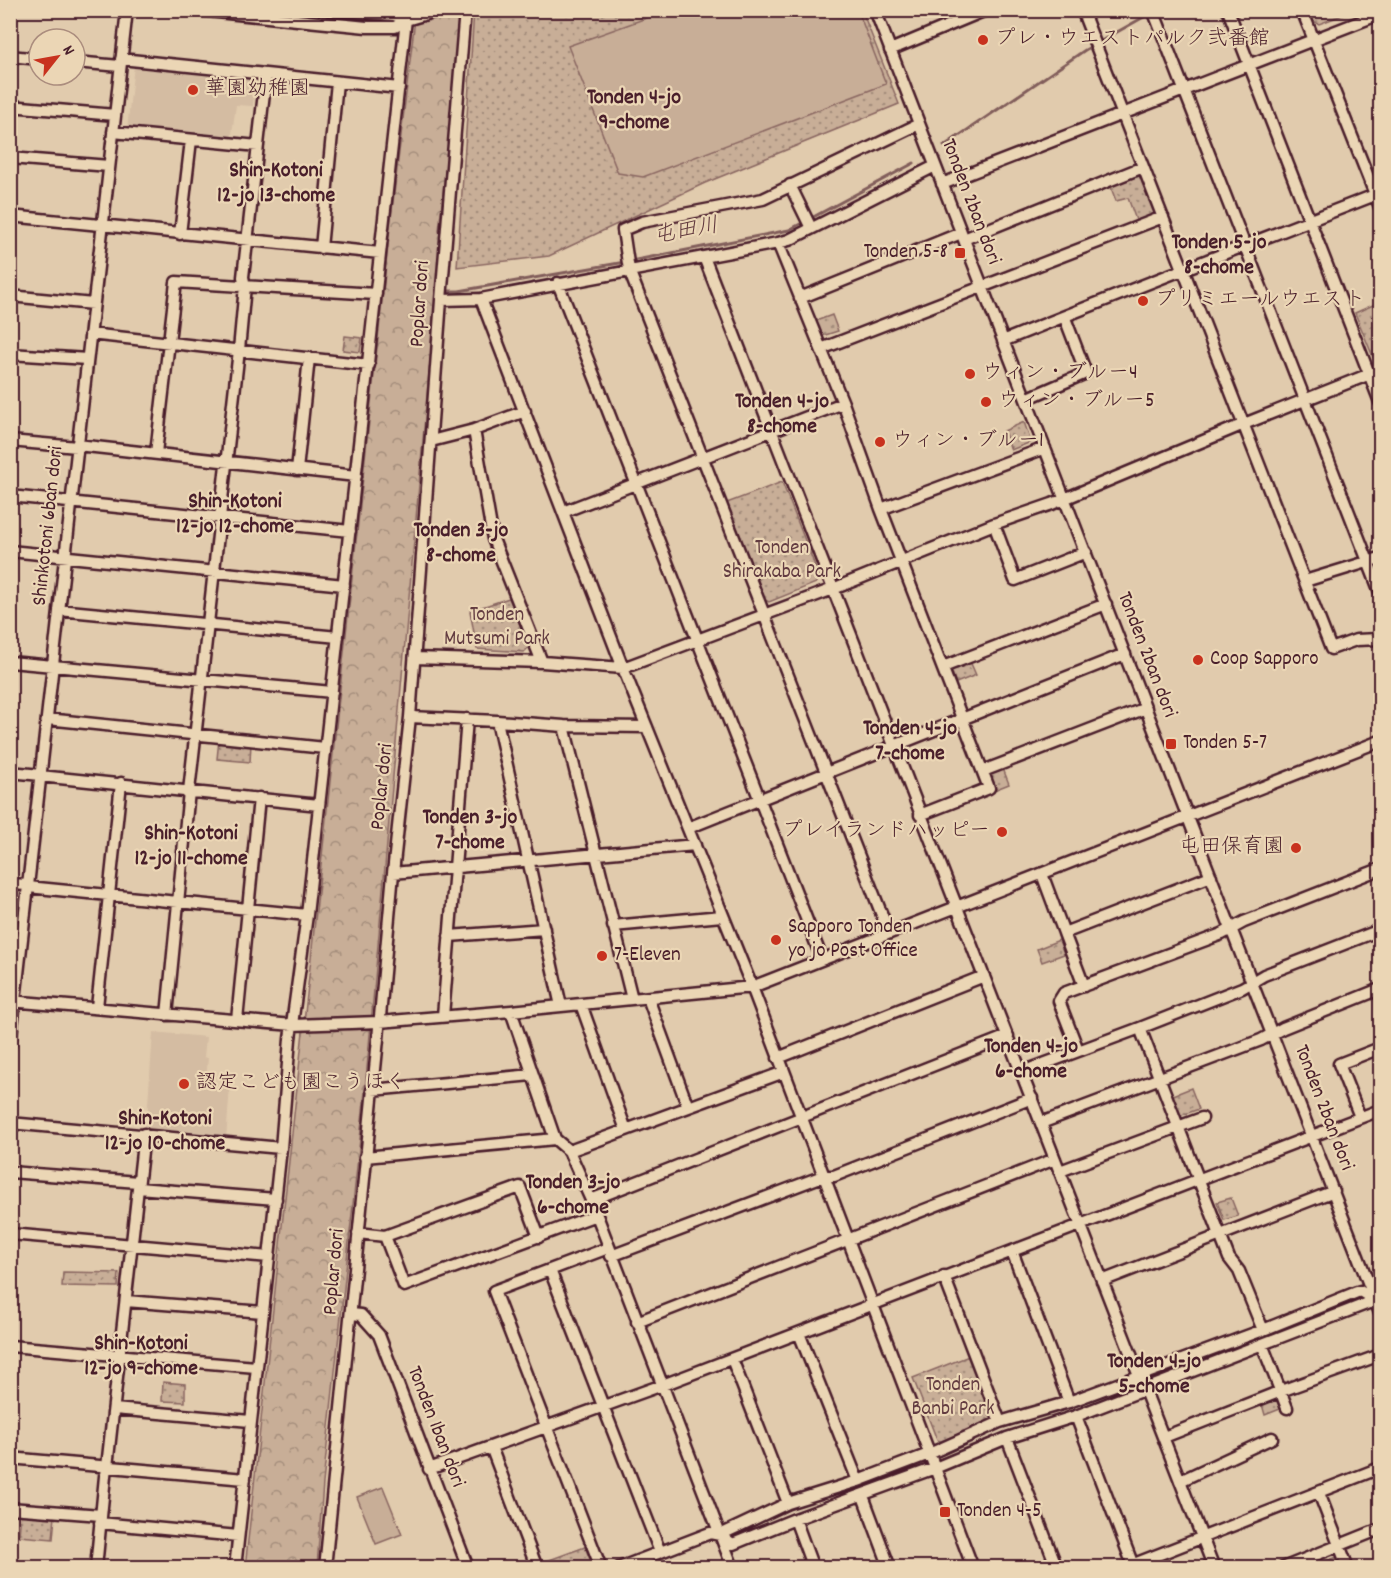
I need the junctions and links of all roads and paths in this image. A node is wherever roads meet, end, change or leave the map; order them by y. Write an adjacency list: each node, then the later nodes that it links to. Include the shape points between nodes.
1 (127, 10): 20 (street, Shinkotoni 6ban dori)
2 (196, 10): 11 (street)
3 (331, 10): 13 (street)
4 (440, 10): 13 (street)
5 (465, 10): 63 (street, Poplar dori)
6 (875, 10): 16 (street, Tonden 2ban dori)
7 (986, 10): 16 (street)
8 (1082, 10): 28 (street)
9 (1228, 10): 21 (street)
10 (1302, 10): 15 (street)
11 (266, 13): 13 (street, via 367,27 395,27)
12 (1154, 14): 25 (street)
13 (407, 15): 24 (street)
14 (1378, 16): 15 (street)
15 (1314, 40): 21 (street); 39 (street)
16 (890, 50): 29 (street, Tonden 2ban dori)
17 (10, 56): 18 (street)
18 (27, 58)
19 (87, 62): 20 (street)
20 (121, 63): 22 (street); 27 (street, Shinkotoni 6ban dori)
21 (1249, 65): 25 (street); 43 (street)
22 (266, 75): 23 (street); 32 (street)
23 (337, 82): 24 (street); 51 (street)
24 (399, 88): 52 (street)
25 (1185, 91): 28 (street); 50 (street)
26 (10, 106): 27 (street)
27 (115, 115): 30 (street, Shinkotoni 6ban dori)
28 (1123, 115): 36 (street); 37 (street)
29 (919, 124): 35 (street, Tonden 2ban dori); 38 (street)
30 (113, 132): 31 (street); 34 (street, Shinkotoni 6ban dori)
31 (191, 140): 32 (street); 46 (street)
32 (258, 147): 48 (street)
33 (10, 158): 34 (street)
34 (109, 166): 44 (street, Shinkotoni 6ban dori)
35 (935, 166): 37 (street, Tonden 2ban dori); 45 (street)
36 (1143, 167): 42 (street); 47 (street)
37 (942, 184): 47 (street, Tonden 2ban dori)
38 (790, 185): 45 (street); 55 (street, via 763,199 642,222 623,230)
39 (1378, 194): 40 (street); 43 (street)
40 (1380, 207)
41 (10, 216): 44 (street)
42 (1163, 217): 54 (street); 58 (street)
43 (1310, 219): 50 (street); 75 (street)
44 (102, 225): 46 (street); 64 (street, Shinkotoni 6ban dori)
45 (811, 228): 49 (street)
46 (180, 234): 48 (street)
47 (962, 236): 58 (street, Tonden 2ban dori); 61 (street)
48 (248, 241): 51 (street); 57 (street)
49 (778, 243): 53 (street); 61 (street)
50 (1246, 244): 54 (street); 77 (street)
51 (321, 248): 52 (street)
52 (380, 253): 59 (street)
53 (704, 257): 55 (street); 83 (street)
54 (1183, 268): 65 (street); 81 (street)
55 (629, 270): 56 (street); 89 (street)
56 (558, 283): 62 (street); 93 (street)
57 (245, 286): 59 (street); 68 (street, via 176,282); 70 (street)
58 (982, 288): 67 (street, Tonden 2ban dori); 69 (street)
59 (376, 294): 74 (street)
60 (10, 296): 64 (street)
61 (800, 298): 69 (street)
62 (481, 299): 63 (street); 80 (street)
63 (441, 300): 85 (street, Poplar dori)
64 (93, 304): 66 (street, Shinkotoni 6ban dori)
65 (1065, 318): 67 (street); 76 (street, via 1086,373)
66 (90, 334): 68 (street); 73 (street, Shinkotoni 6ban dori)
67 (1003, 341): 76 (street, Tonden 2ban dori)
68 (170, 342): 70 (street); 88 (street)
69 (821, 349): 79 (street)
70 (239, 350): 72 (street); 90 (street)
71 (10, 354): 73 (street)
72 (309, 358): 74 (street); 91 (street)
73 (87, 359): 86 (street, Shinkotoni 6ban dori)
74 (369, 365): 92 (street)
75 (1375, 372): 77 (street); 78 (street)
76 (1026, 399): 87 (street, Tonden 2ban dori)
77 (1306, 400): 81 (street); 107 (street)
78 (1380, 402)
79 (843, 403): 83 (street); 97 (street)
80 (525, 411): 82 (street); 98 (street)
81 (1244, 424): 95 (street); 109 (street)
82 (474, 430): 85 (street); 123 (street, via 493,540)
83 (773, 430): 89 (street); 111 (street)
84 (10, 441): 86 (street)
85 (431, 441): 121 (street, Poplar dori)
86 (77, 446): 88 (street); 96 (street, Shinkotoni 6ban dori)
87 (1045, 448): 95 (street, Tonden 2ban dori); 97 (street)
88 (156, 453): 90 (street)
89 (703, 457): 93 (street); 115 (street)
90 (226, 462): 91 (street); 99 (street)
91 (297, 470): 92 (street)
92 (356, 476): 101 (street)
93 (636, 484): 98 (street); 119 (street)
94 (10, 496): 96 (street)
95 (1065, 498): 100 (street); 103 (street, Tonden 2ban dori)
96 (71, 501): 99 (street); 104 (street, Shinkotoni 6ban dori)
97 (880, 509): 106 (street)
98 (563, 512): 126 (street)
99 (220, 517): 101 (street); 108 (street)
100 (994, 524): 103 (street, via 1015,580); 106 (street)
101 (350, 531): 110 (street)
102 (10, 551): 104 (street)
103 (1086, 552): 113 (street, Tonden 2ban dori)
104 (65, 556): 108 (street); 114 (street, Shinkotoni 6ban dori)
105 (1380, 558): 107 (street)
106 (902, 562): 111 (street); 125 (street)
107 (1370, 562): 109 (street); 112 (street)
108 (213, 571): 110 (street); 116 (street)
109 (1305, 581): 118 (street, via 1331,649 1356,640)
110 (344, 585): 117 (street)
111 (833, 589): 115 (street); 140 (street)
112 (1380, 592)
113 (1106, 604): 120 (street, Tonden 2ban dori); 125 (street)
114 (59, 610): 116 (street); 124 (street, Shinkotoni 6ban dori)
115 (764, 615): 119 (street); 143 (street)
116 (208, 624): 117 (street); 127 (street)
117 (338, 638): 128 (street)
118 (1380, 639)
119 (697, 642): 126 (street); 148 (street)
120 (1125, 654): 129 (street, Tonden 2ban dori); 131 (street)
121 (415, 658): 123 (street); 130 (street, Poplar dori)
122 (10, 662): 124 (street)
123 (542, 663): 126 (street)
124 (53, 666): 127 (street); 132 (street, Shinkotoni 6ban dori)
125 (943, 667): 131 (street)
126 (623, 668): 136 (street)
127 (202, 680): 128 (street); 137 (street)
128 (332, 692): 139 (street)
129 (1146, 708): 141 (street); 151 (street, Tonden 2ban dori)
130 (410, 717): 133 (street); 158 (street, Poplar dori)
131 (963, 718): 140 (street); 141 (street)
132 (47, 719): 137 (street); 144 (street, Shinkotoni 6ban dori)
133 (467, 719): 134 (street); 156 (street)
134 (497, 721): 135 (street); 155 (street)
135 (564, 726): 136 (street); 154 (street)
136 (647, 727): 152 (street)
137 (196, 734): 139 (street); 146 (street)
138 (1380, 741): 151 (street)
139 (325, 747): 149 (street)
140 (894, 747): 143 (street); 150 (street)
141 (982, 771): 150 (street, via 989,788)
142 (10, 772): 144 (street)
143 (825, 774): 148 (street); 173 (street)
144 (40, 775): 145 (street); 162 (street, Shinkotoni 6ban dori)
145 (121, 783): 146 (street); 163 (street)
146 (189, 791): 147 (street); 164 (street)
147 (259, 798): 149 (street); 166 (street)
148 (759, 800): 152 (street); 177 (street)
149 (319, 805): 167 (street)
150 (920, 815): 165 (street)
151 (1188, 817): 159 (street); 160 (street, Tonden 2ban dori)
152 (688, 828): 153 (street)
153 (695, 846): 154 (street); 168 (street)
154 (596, 855): 155 (street); 169 (street)
155 (527, 861): 156 (street); 170 (street)
156 (455, 867): 158 (street); 175 (street)
157 (1380, 869): 171 (street)
158 (393, 873): 193 (street, Poplar dori)
159 (1042, 874): 165 (street); 174 (street)
160 (1211, 876): 171 (street, Tonden 2ban dori); 174 (street)
161 (10, 884): 162 (street)
162 (28, 886): 163 (street); 176 (street, Shinkotoni 6ban dori)
163 (108, 895): 164 (street); 188 (street)
164 (179, 902): 166 (street); 190 (street)
165 (957, 906): 173 (street); 178 (street)
166 (248, 909): 167 (street); 192 (street)
167 (307, 915): 194 (street)
168 (722, 916): 169 (street); 181 (street)
169 (613, 926): 184 (street)
170 (544, 929): 175 (street); 187 (street)
171 (1232, 929): 179 (street, Tonden 2ban dori); 180 (street)
172 (1380, 930): 179 (street)
173 (888, 933): 177 (street)
174 (1064, 933): 180 (street)
175 (449, 936): 191 (street)
176 (16, 942): 185 (street, Shinkotoni 6ban dori)
177 (822, 959): 181 (street)
178 (984, 976): 197 (street); 201 (street)
179 (1252, 982): 195 (street); 196 (street, Tonden 2ban dori)
180 (1084, 986): 200 (street, via 1064,993 1059,1001)
181 (752, 987): 183 (street); 201 (street)
182 (1380, 989): 196 (street)
183 (648, 998): 184 (street); 208 (street)
184 (632, 999): 186 (street)
185 (13, 1001): 188 (street); 198 (street, Shinkotoni 6ban dori)
186 (581, 1004): 187 (street); 216 (street)
187 (561, 1006): 189 (street)
188 (97, 1007): 190 (street)
189 (511, 1011): 191 (street); 204 (street)
190 (167, 1015): 192 (street)
191 (443, 1016): 193 (street)
192 (237, 1020): 194 (street)
193 (379, 1022): 194 (street); 206 (street, Poplar dori)
194 (293, 1025): 220 (street)
195 (1140, 1028): 200 (street); 205 (street)
196 (1273, 1033): 205 (street); 218 (street, Tonden 2ban dori)
197 (1008, 1036): 203 (street); 211 (street)
198 (10, 1045)
199 (1380, 1048): 210 (street, via 1339,1064)
200 (1078, 1050): 203 (street)
201 (778, 1058): 202 (street)
202 (784, 1072): 208 (street); 211 (street)
203 (1022, 1072): 207 (street)
204 (532, 1075): 206 (street); 219 (street)
205 (1159, 1079): 214 (street); 215 (street)
206 (372, 1090): 222 (street, Poplar dori)
207 (1032, 1098): 214 (street); 226 (street, via 834,1176)
208 (688, 1107): 216 (street)
209 (1380, 1110): 210 (street)
210 (1360, 1117): 218 (street)
211 (801, 1118): 226 (street); 231 (street)
212 (1202, 1118): 215 (street)
213 (10, 1123): 217 (street)
214 (1041, 1123): 223 (street)
215 (1178, 1127): 224 (street); 227 (street)
216 (626, 1130): 221 (street)
217 (144, 1134): 220 (street); 228 (street)
218 (1313, 1137): 227 (street); 229 (street, Tonden 2ban dori)
219 (555, 1139): 221 (street); 222 (street)
220 (281, 1148): 230 (street)
221 (569, 1151): 231 (street)
222 (366, 1157): 234 (street, Poplar dori)
223 (1055, 1159): 224 (street); 239 (street)
224 (1060, 1171): 233 (street)
225 (10, 1172): 228 (street)
226 (823, 1176): 239 (street); 242 (street)
227 (1199, 1180): 233 (street); 236 (street)
228 (138, 1185): 230 (street); 240 (street)
229 (1334, 1191): 236 (street); 247 (street, Tonden 2ban dori)
230 (276, 1199): 243 (street)
231 (591, 1200): 232 (street)
232 (596, 1215): 238 (street); 242 (street)
233 (1080, 1224): 241 (street); 246 (street)
234 (358, 1233): 237 (street); 252 (street, Poplar dori)
235 (10, 1234): 240 (street)
236 (1219, 1234): 246 (street); 254 (street)
237 (385, 1236): 238 (street, via 520,1187); 238 (street, via 404,1287)
238 (539, 1237)
239 (849, 1240): 249 (street); 253 (street)
240 (131, 1245): 243 (street); 248 (street)
241 (1012, 1251): 245 (street); 266 (street)
242 (610, 1252): 244 (street); 253 (street)
243 (269, 1257): 250 (street)
244 (550, 1270): 267 (street); 273 (street, via 494,1291)
245 (944, 1276): 249 (street); 272 (street)
246 (1102, 1281): 262 (street)
247 (1378, 1300): 251 (street, Tonden 2ban dori); 254 (street, via 1360,1291); 256 (street)
248 (126, 1301): 250 (street); 258 (street)
249 (873, 1304): 255 (street); 278 (street)
250 (263, 1312): 261 (street)
251 (1380, 1313)
252 (351, 1314): 283 (street, Tonden 1ban dori, via 361,1315 379,1335); 302 (street, Poplar dori)
253 (637, 1322): 263 (street)
254 (1263, 1330): 262 (street)
255 (799, 1333): 260 (street); 286 (street)
256 (1262, 1344): 264 (street); 265 (street)
257 (10, 1346): 258 (street)
258 (119, 1355): 261 (street); 269 (street)
259 (1380, 1355): 265 (street)
260 (732, 1359): 263 (street); 289 (street)
261 (256, 1367): 271 (street)
262 (1139, 1374): 264 (street); 266 (street)
263 (662, 1385): 267 (street); 294 (street)
264 (1144, 1389): 270 (street); 274 (street)
265 (1281, 1391): 268 (street); 274 (street)
266 (1069, 1402): 272 (street)
267 (604, 1407): 273 (street); 298 (street)
268 (1287, 1407)
269 (114, 1409): 271 (street); 280 (street)
270 (1076, 1416): 275 (street); 299 (street)
271 (250, 1421): 284 (street)
272 (1000, 1422): 278 (street)
273 (547, 1427): 277 (street); 305 (street)
274 (1164, 1437): 285 (street)
275 (1007, 1438): 281 (street); 311 (street)
276 (1272, 1438): 285 (street)
277 (490, 1447): 283 (street); 304 (street)
278 (929, 1454): 281 (street); 286 (street)
279 (10, 1458): 280 (street)
280 (106, 1466): 284 (street); 291 (street)
281 (935, 1468): 288 (street); 310 (street)
282 (1380, 1468): 287 (street)
283 (429, 1469): 303 (street, Tonden 1ban dori)
284 (245, 1479): 295 (street)
285 (1180, 1481): 296 (street)
286 (858, 1482): 289 (street)
287 (1318, 1493): 296 (street); 297 (street)
288 (863, 1496): 292 (street); 309 (street)
289 (788, 1503): 294 (street)
290 (10, 1508): 291 (street)
291 (101, 1519): 295 (street); 300 (street)
292 (795, 1519): 294 (street, via 733,1544); 308 (street)
293 (1380, 1529): 297 (street)
294 (720, 1535): 298 (street, via 710,1533); 307 (street)
295 (238, 1536): 301 (street)
296 (1202, 1537): 299 (street); 312 (street)
297 (1339, 1546): 313 (street); 314 (street)
298 (660, 1552): 306 (street)
299 (1130, 1566)
300 (96, 1568)
301 (235, 1568)
302 (325, 1568)
303 (468, 1568)
304 (537, 1568)
305 (601, 1568)
306 (619, 1568)
307 (733, 1568)
308 (813, 1568)
309 (890, 1568)
310 (973, 1568)
311 (1057, 1568)
312 (1214, 1568)
313 (1283, 1568)
314 (1348, 1568)

